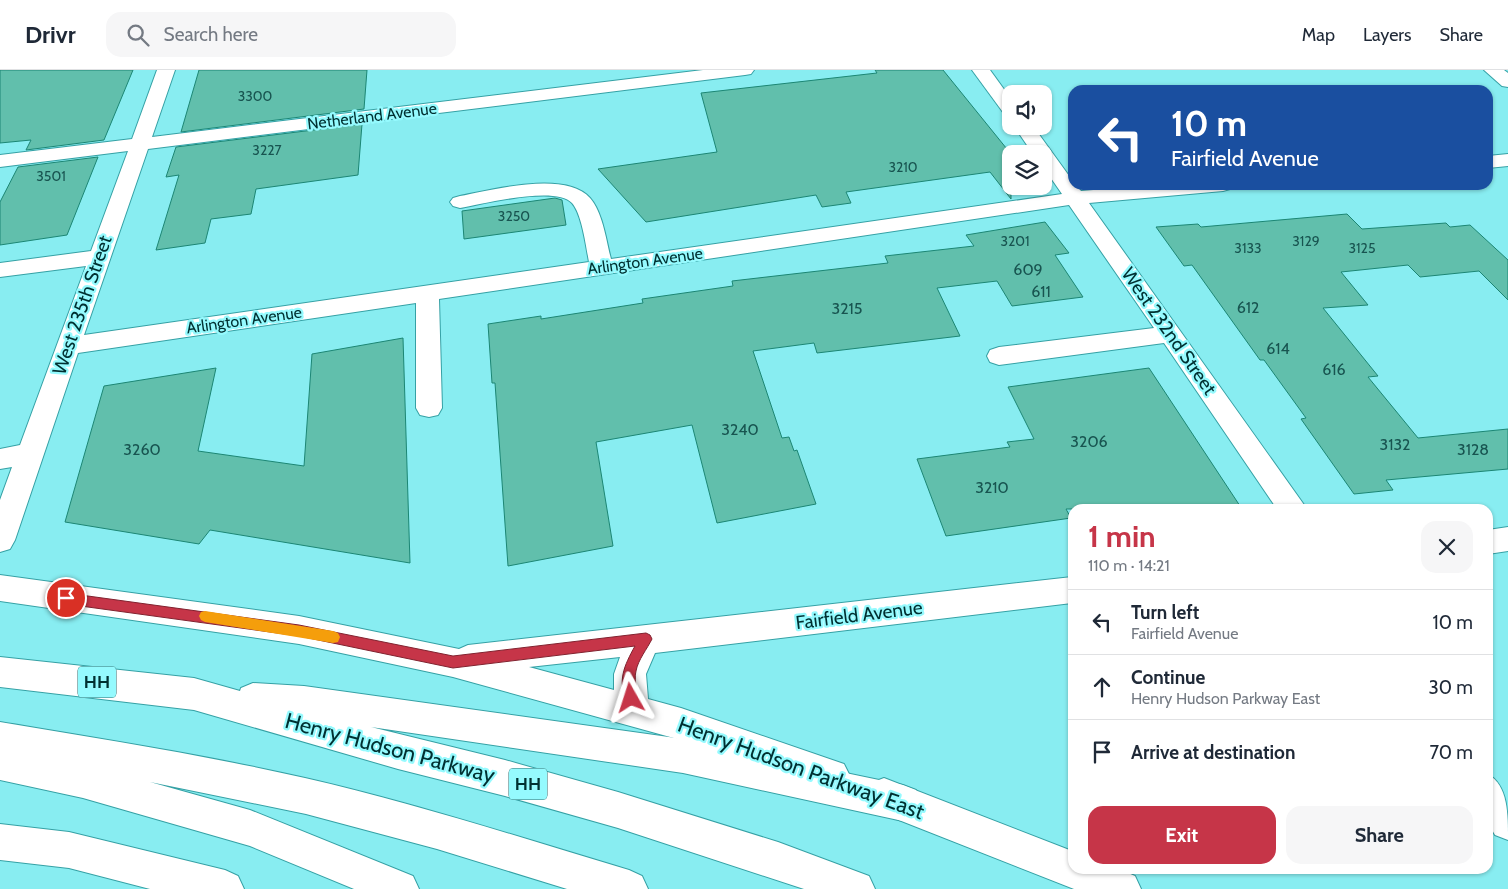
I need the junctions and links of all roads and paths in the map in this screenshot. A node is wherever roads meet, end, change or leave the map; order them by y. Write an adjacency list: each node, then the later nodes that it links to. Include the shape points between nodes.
1 (166, 70): 7 (main road, West 235th Street)
2 (745, 70): 7 (main road, Netherland Avenue)
3 (981, 70): 6 (main road)
4 (1492, 70): 5 (main road)
5 (1508, 82)
6 (1002, 99)
7 (140, 144): 9 (main road, Netherland Avenue); 17 (main road, West 235th Street)
8 (1508, 160): 10 (main road)
9 (0, 161)
10 (1493, 162)
11 (1052, 165): 12 (main road, West 232nd Street)
12 (1068, 187)
13 (1070, 190): 15 (main road, West 232nd Street)
14 (1166, 190): 15 (main road, Arlington Avenue)
15 (1076, 198): 18 (main road, Arlington Avenue); 21 (main road, West 232nd Street)
16 (460, 202): 18 (main road, via 551,188 572,191 582,200)
17 (99, 257): 19 (main road); 22 (main road, West 235th Street)
18 (602, 268): 20 (main road, Arlington Avenue)
19 (0, 270)
20 (427, 293): 22 (main road, Arlington Avenue); 24 (main road)
21 (1172, 334): 23 (main road); 27 (main road, West 232nd Street)
22 (68, 346): 25 (main road, West 235th Street)
23 (998, 356)
24 (429, 408)
25 (30, 454): 26 (main road); 29 (main road, West 235th Street)
26 (0, 459)
27 (1290, 504)
28 (1508, 539): 30 (main road)
29 (0, 540)
30 (1493, 541)
31 (0, 588): 34 (main road, Henry Hudson Parkway East, via 299,630)
32 (1068, 590): 33 (main road, Fairfield Avenue)
33 (646, 639): 34 (main road, Fairfield Avenue); 37 (main road, via 629,669 628,685)
34 (453, 662): 37 (main road, Henry Hudson Parkway East)
35 (0, 672): 36 (main road, Henry Hudson Parkway / HH)
36 (194, 694): 41 (main road, via 304,702 683,756); 49 (main road, Henry Hudson Parkway / HH, via 618,810)
37 (634, 711): 41 (main road, Henry Hudson Parkway East, via 790,760)
38 (0, 739): 48 (main road, via 144,763 306,796 437,831)
39 (0, 764): 47 (main road, via 83,780 250,828)
40 (1493, 800): 42 (main road)
41 (903, 804): 44 (main road, Henry Hudson Parkway East)
42 (1508, 822)
43 (0, 842): 46 (main road, via 69,850)
44 (1068, 868)
45 (1083, 874): 50 (main road, Henry Hudson Parkway East)
46 (225, 889)
47 (400, 889)
48 (630, 889)
49 (856, 889)
50 (1122, 889)

